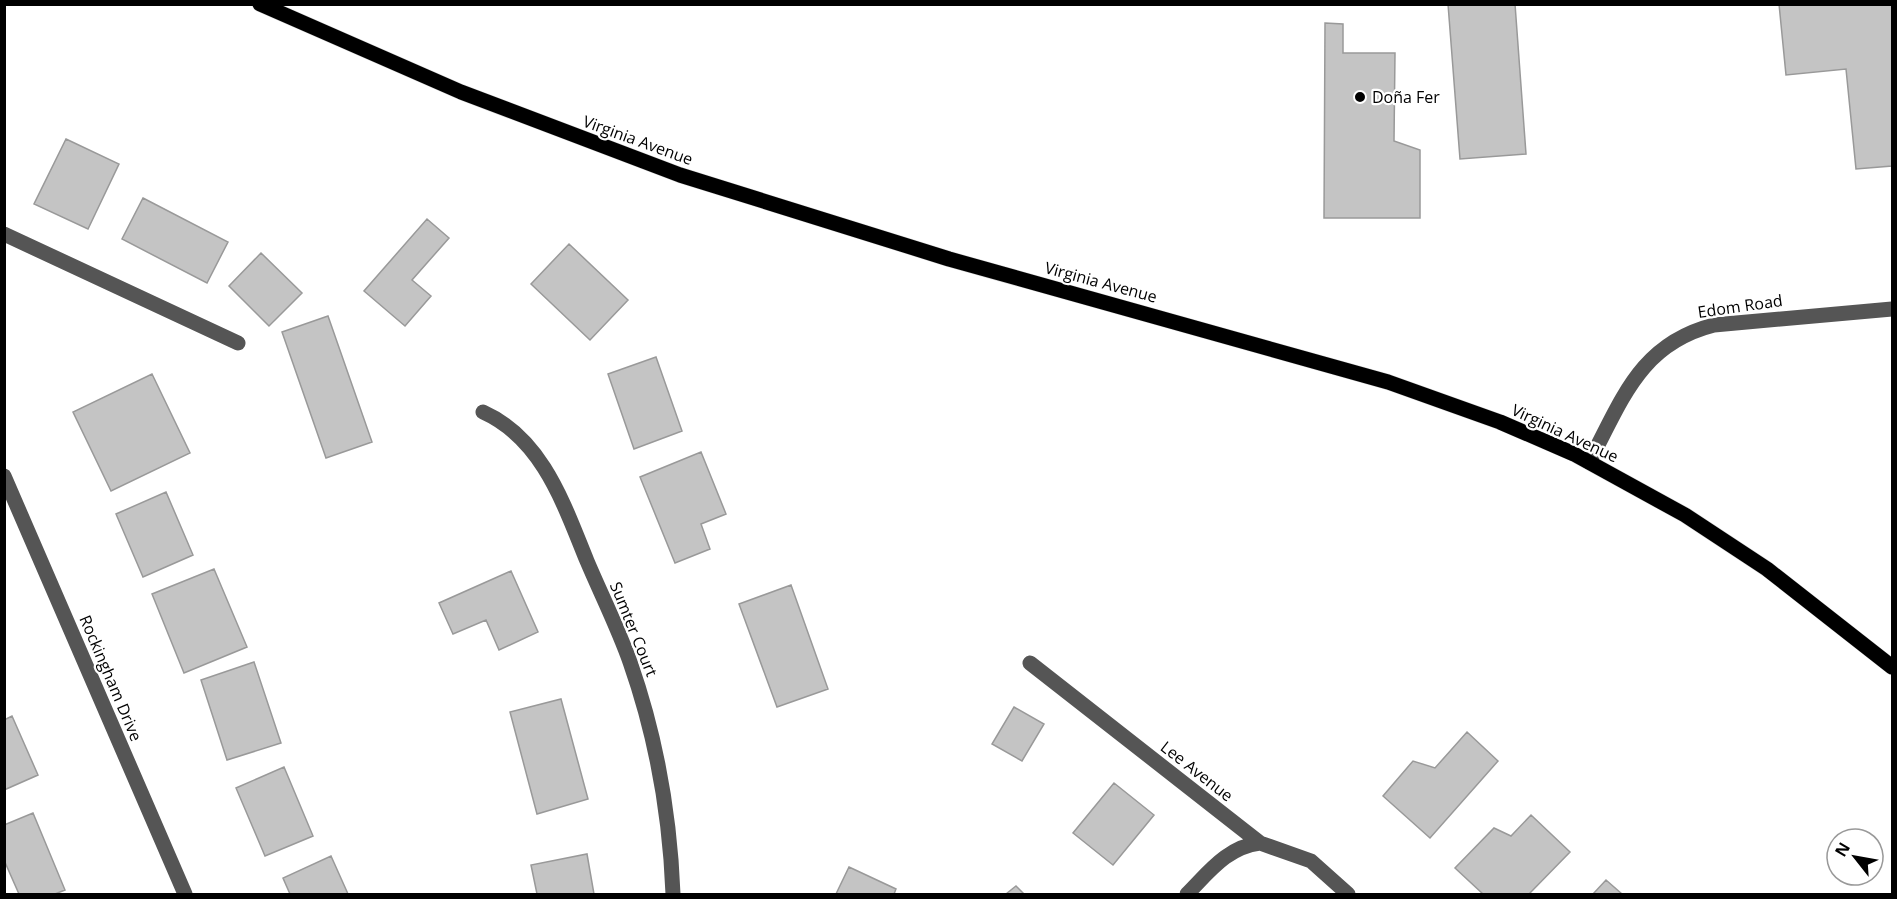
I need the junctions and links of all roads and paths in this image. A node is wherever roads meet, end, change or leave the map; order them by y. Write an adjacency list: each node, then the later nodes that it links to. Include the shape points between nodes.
1 (260, 4): 6 (main road, Virginia Avenue, via 461,92 680,175 949,259 1388,382 1500,422)
2 (4, 234): 4 (street)
3 (1893, 309): 6 (street, Edom Road, via 1714,325 1685,333 1643,366)
4 (238, 343)
5 (483, 412): 12 (street, Sumter Court, via 514,433 548,472 630,661 661,787)
6 (1589, 462): 9 (main road, Virginia Avenue, via 1734,546)
7 (4, 476): 11 (street, Rockingham Drive)
8 (1030, 663): 10 (street, Lee Avenue)
9 (1893, 667)
10 (1260, 843): 13 (street, via 1226,855); 14 (street, Lee Avenue, via 1311,861)
11 (185, 894)
12 (673, 894)
13 (1188, 894)
14 (1348, 894)

